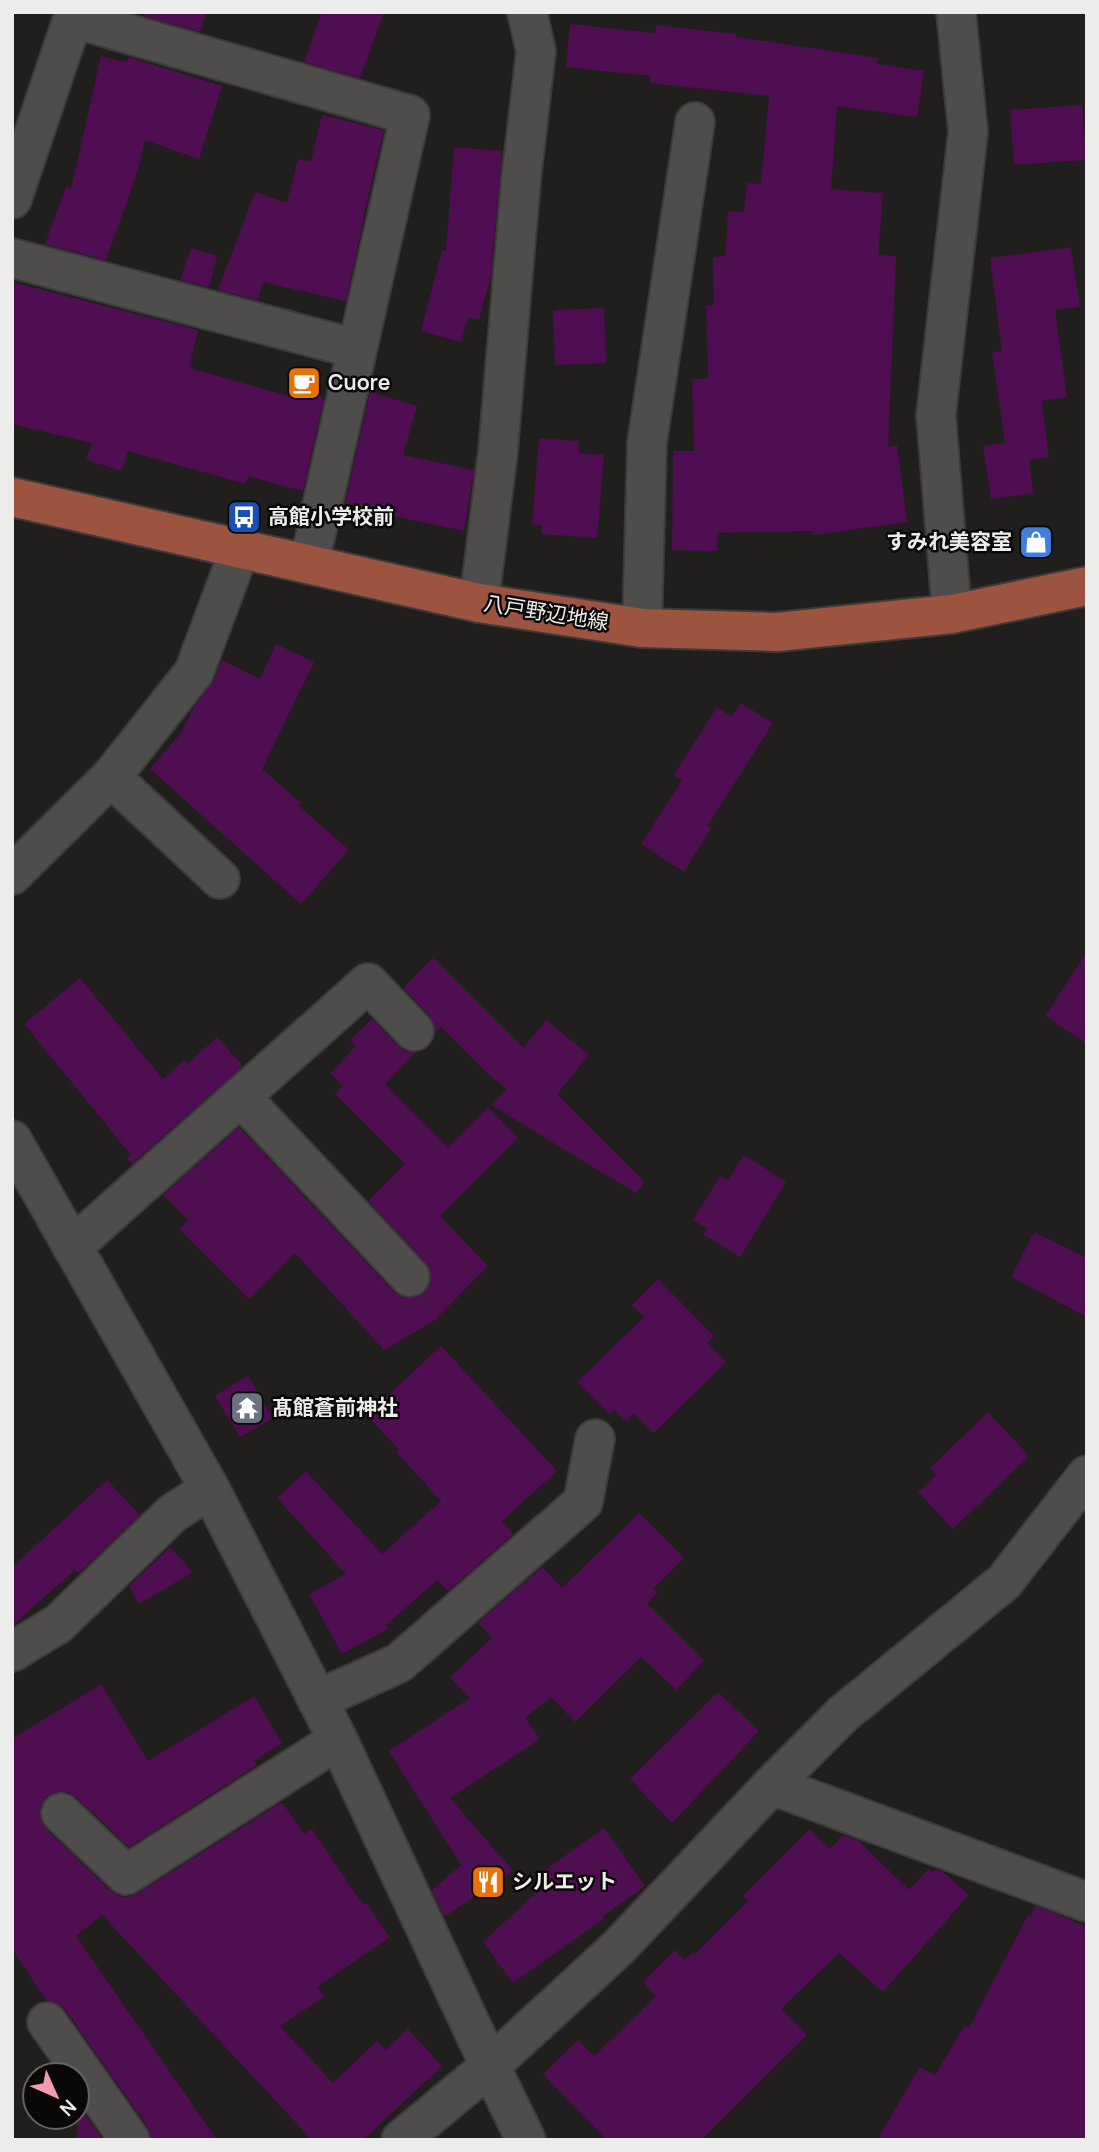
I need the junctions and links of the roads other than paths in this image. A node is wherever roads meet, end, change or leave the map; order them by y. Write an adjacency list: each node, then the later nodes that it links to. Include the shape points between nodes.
1 (527, 12): 12 (street, via 536,51)
2 (947, 13): 13 (street, via 968,132 936,415)
3 (74, 15): 5 (street); 7 (street, via 410,115)
4 (695, 122): 14 (street, via 648,443)
5 (12, 199)
6 (12, 258): 7 (street)
7 (357, 349): 10 (street)
8 (12, 497): 9 (main road, 八戸野辺地線)
9 (240, 548): 10 (main road, 八戸野辺地線); 15 (street, via 194,672)
10 (309, 564): 12 (main road, 八戸野辺地線)
11 (1087, 586): 13 (main road, 八戸野辺地線)
12 (479, 603): 14 (main road, 八戸野辺地線)
13 (952, 614): 14 (main road, 八戸野辺地線, via 777,632)
14 (642, 628)
15 (111, 777): 16 (street); 17 (street)
16 (12, 875)
17 (220, 879)
18 (414, 1031): 19 (street, via 368,983)
19 (241, 1097): 21 (street); 22 (street)
20 (12, 1140): 21 (street)
21 (72, 1247): 25 (street)
22 (410, 1277)
23 (595, 1439): 27 (street, via 583,1502 399,1663)
24 (1087, 1475): 29 (street, via 1004,1582 843,1714)
25 (210, 1489): 26 (street, via 173,1513 58,1625); 27 (street)
26 (12, 1652)
27 (317, 1700): 28 (street)
28 (338, 1740): 30 (street, via 126,1875); 33 (street)
29 (772, 1785): 31 (street); 33 (street, via 619,1947)
30 (61, 1813)
31 (1087, 1902)
32 (47, 2022): 34 (street)
33 (490, 2066): 35 (street); 36 (street)
34 (130, 2140)
35 (401, 2140)
36 (526, 2140)

